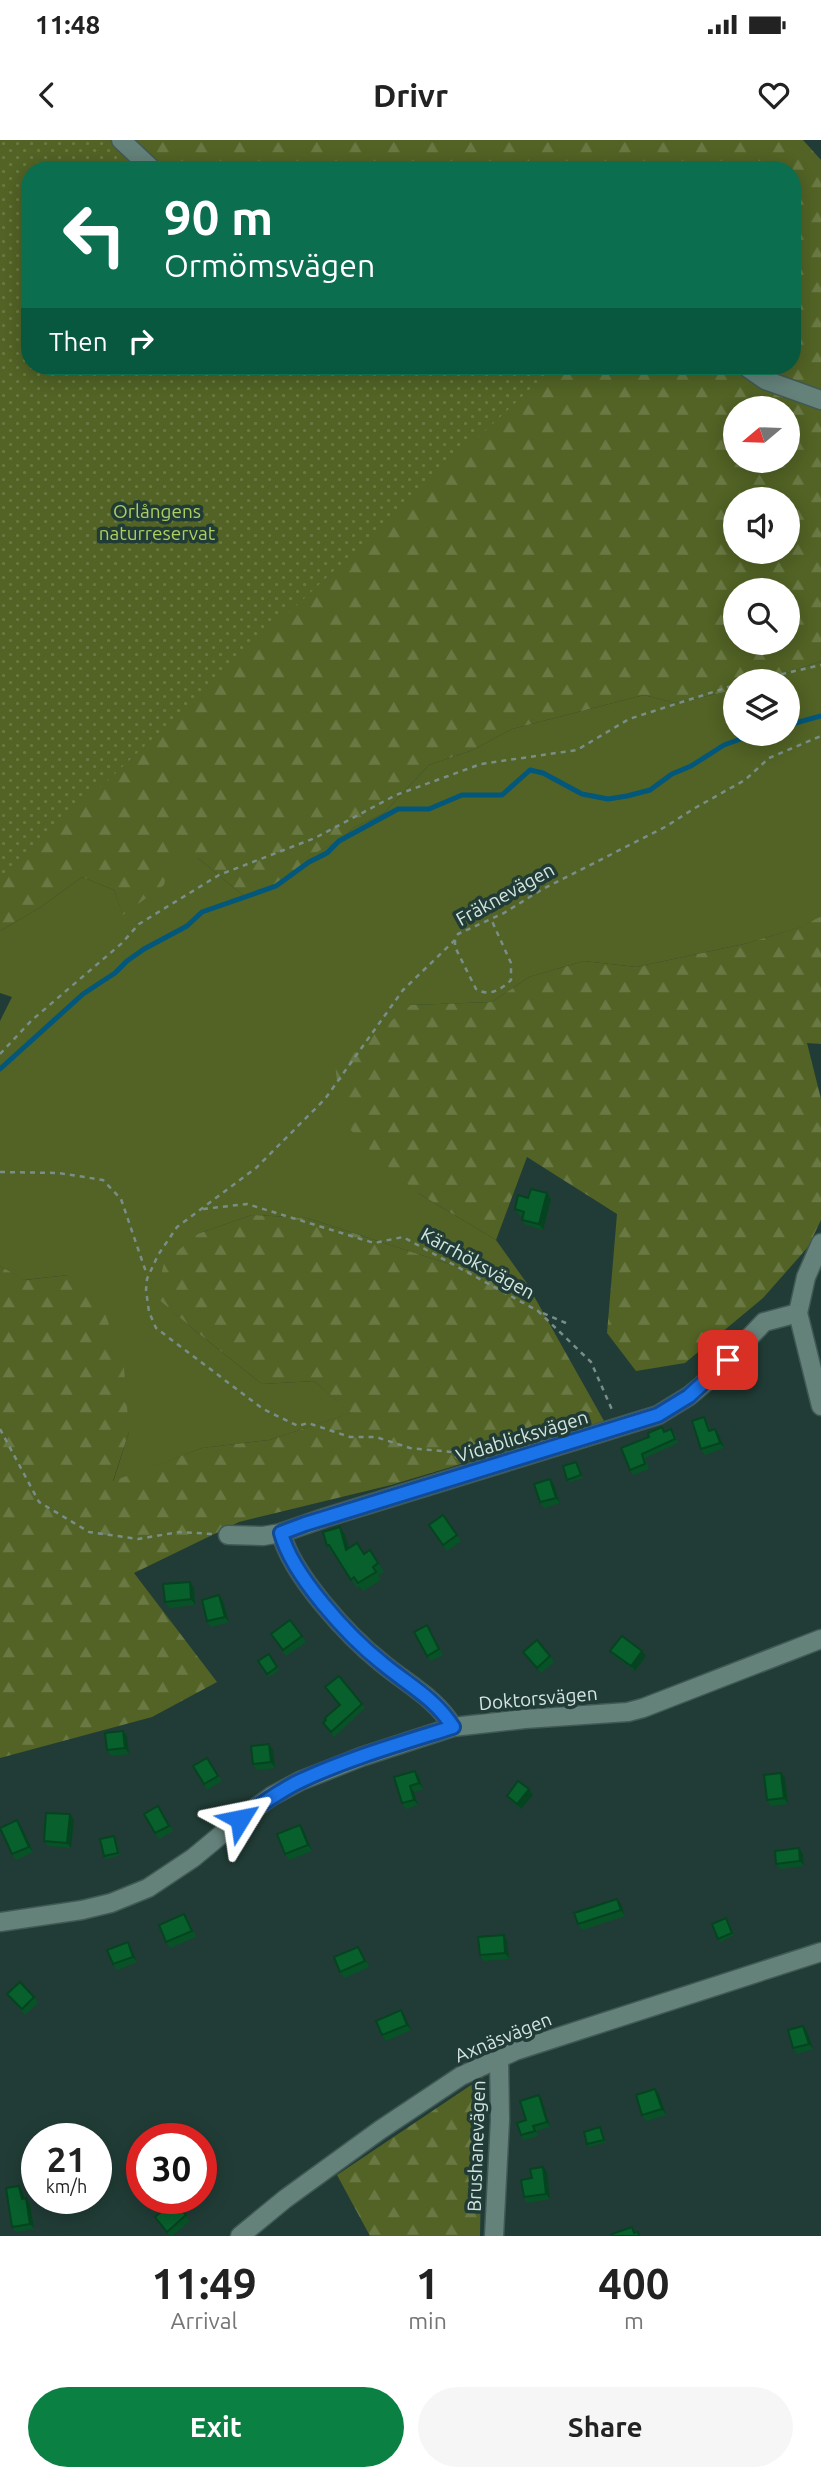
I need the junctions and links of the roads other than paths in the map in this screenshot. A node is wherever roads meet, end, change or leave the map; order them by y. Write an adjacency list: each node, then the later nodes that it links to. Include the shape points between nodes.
1 (121, 140): 2 (street)
2 (143, 161)
3 (758, 375): 4 (street)
4 (821, 400)
5 (821, 1243): 6 (street, via 806,1277)
6 (798, 1313): 7 (street); 8 (street, Vidablicksvägen, via 764,1322 712,1377 658,1415)
7 (821, 1406)
8 (281, 1533): 9 (street, Vidablicksvägen); 11 (street, via 303,1576 342,1625 443,1710)
9 (228, 1535)
10 (821, 1639): 11 (street, Doktorsvägen, via 628,1712)
11 (453, 1727): 12 (street, Doktorsvägen, via 300,1781 240,1819 166,1878 121,1900)
12 (0, 1922)
13 (821, 1952): 14 (street, Axnäsvägen)
14 (499, 2058): 15 (street, Axnäsvägen, via 441,2087); 16 (street, Brushanevägen)
15 (240, 2236)
16 (494, 2236)

